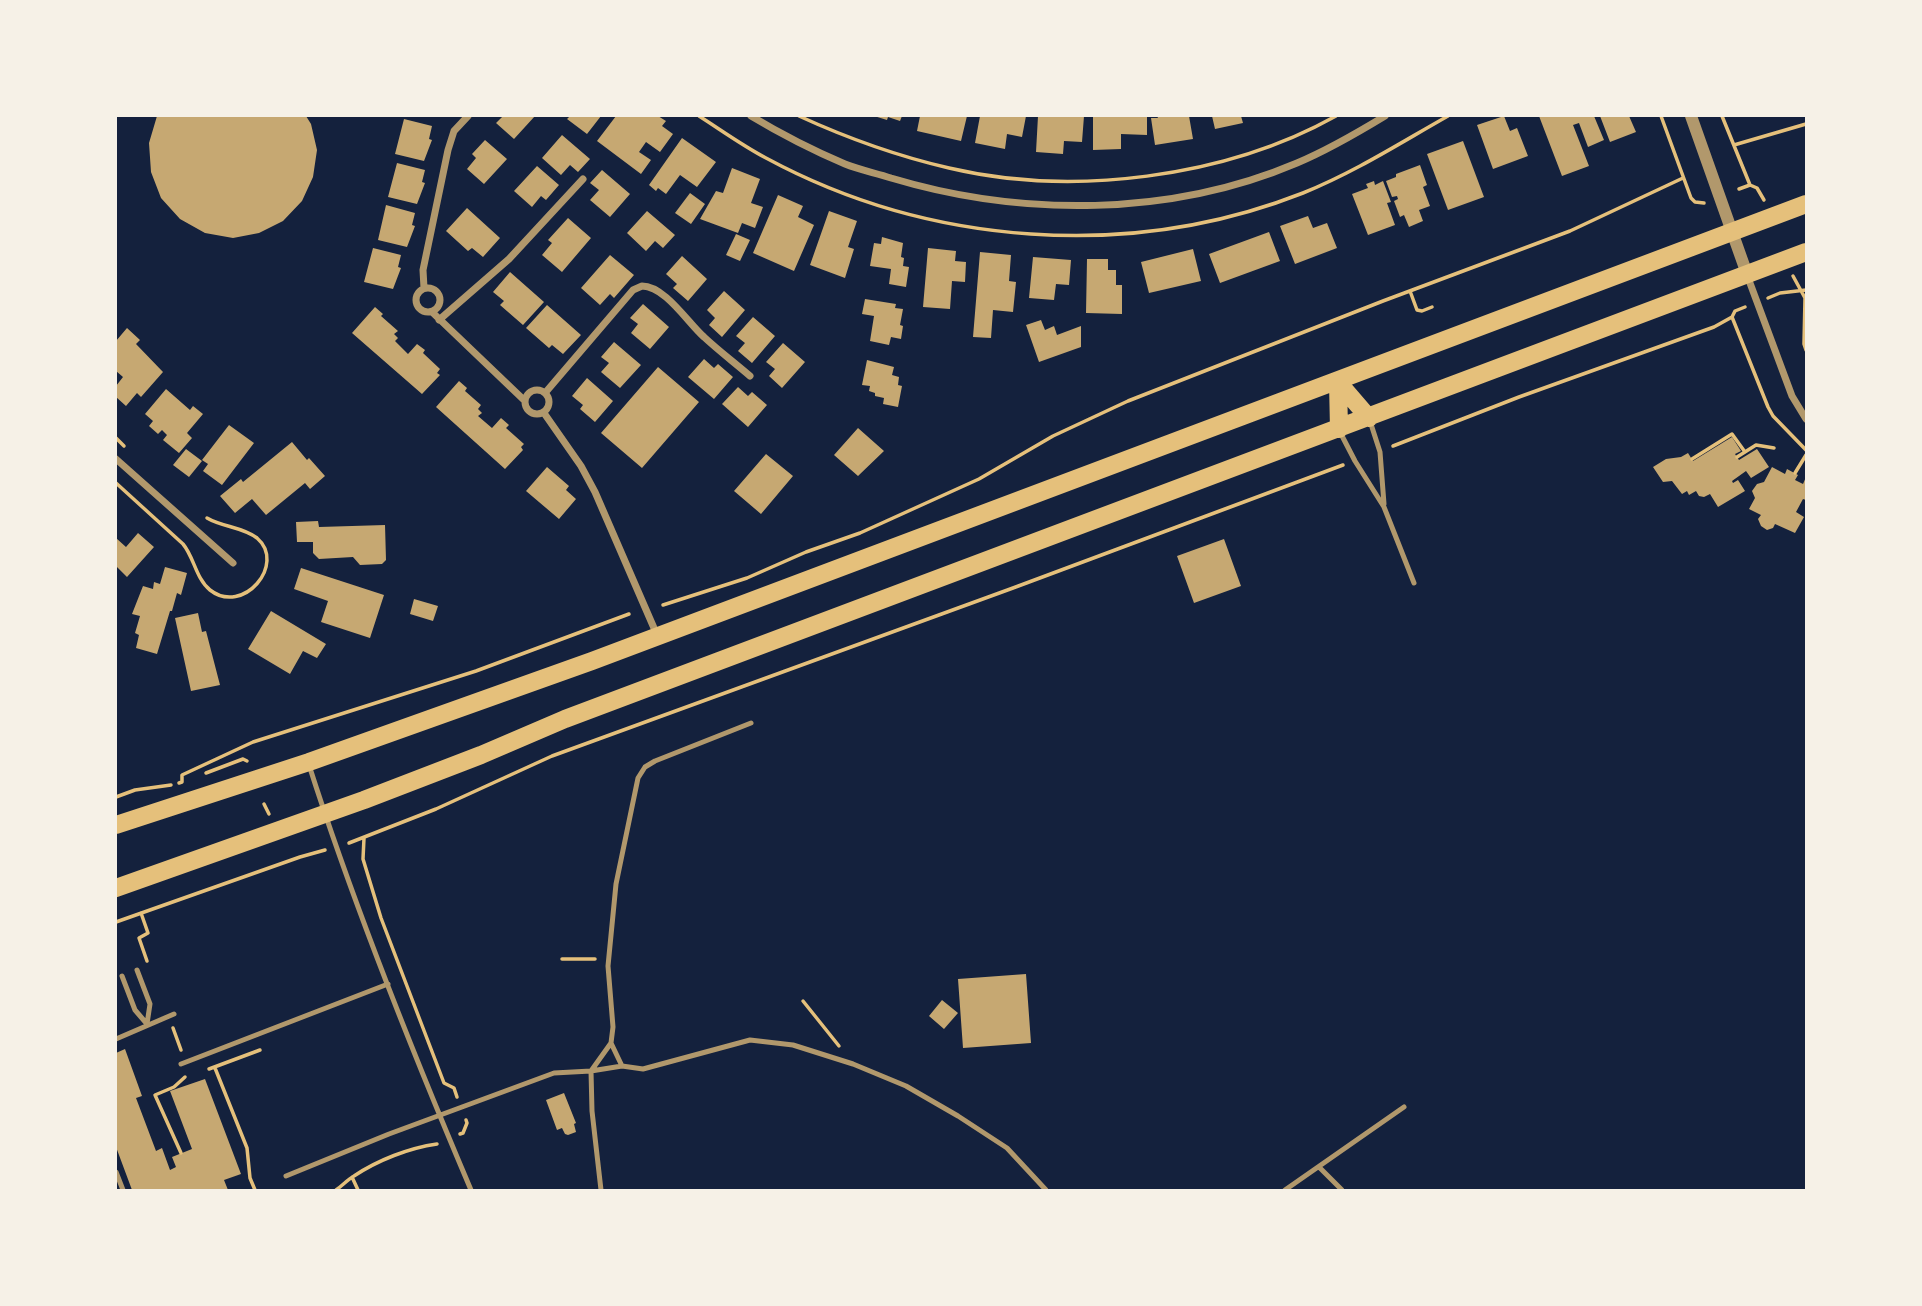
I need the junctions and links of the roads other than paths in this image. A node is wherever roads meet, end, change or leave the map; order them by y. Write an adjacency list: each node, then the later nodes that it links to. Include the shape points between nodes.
1 (468, 116): 10 (street, via 454,131 448,150)
2 (751, 116): 3 (street, via 847,164 913,184 971,197 1080,205 1187,195 1265,175 1331,147)
3 (1385, 116)
4 (1691, 116): 7 (street)
5 (583, 179): 12 (street, via 509,259)
6 (1807, 204): 7 (main road)
7 (1733, 232): 9 (street); 14 (main road)
8 (1807, 252): 9 (main road)
9 (1747, 274): 18 (main road); 19 (street, via 1792,396)
10 (424, 288): 11 (street, via 439,294 439,305); 11 (street, via 415,302 420,310)
11 (432, 312): 12 (street)
12 (439, 320): 16 (street)
13 (750, 376): 15 (street, via 704,338 685,314 653,288 642,286 633,290)
14 (1338, 382): 18 (main road); 20 (main road); 25 (main road)
15 (545, 393): 16 (street, via 531,391); 17 (street, via 550,402)
16 (525, 401): 17 (street, via 533,414)
17 (544, 413): 25 (street, via 595,492)
18 (1369, 418): 20 (main road); 22 (lane, via 1380,452)
19 (1807, 419)
20 (1339, 429): 22 (lane); 28 (main road, via 565,719)
21 (116, 459): 23 (street)
22 (1384, 507): 24 (lane)
23 (233, 563)
24 (1413, 583)
25 (657, 636): 27 (main road)
26 (751, 723): 37 (lane, via 655,761 638,778 616,884 609,958)
27 (309, 762): 28 (lane); 29 (main road)
28 (325, 815): 30 (main road); 33 (lane)
29 (116, 825)
30 (116, 888)
31 (137, 970): 35 (lane, via 150,1004)
32 (122, 976): 35 (lane, via 135,1010)
33 (387, 984): 38 (lane); 42 (lane)
34 (174, 1014): 35 (lane)
35 (147, 1024): 36 (lane)
36 (116, 1039)
37 (611, 1043): 39 (lane); 40 (lane)
38 (181, 1064)
39 (622, 1066): 40 (lane); 49 (lane, via 643,1069 750,1040 793,1045 906,1086 958,1116 1007,1148)
40 (591, 1071): 42 (lane, via 554,1073); 48 (lane)
41 (1404, 1107): 43 (lane)
42 (439, 1115): 45 (lane); 47 (lane)
43 (1319, 1167): 50 (lane); 51 (lane)
44 (116, 1172): 46 (lane)
45 (286, 1176)
46 (123, 1191)
47 (471, 1191)
48 (601, 1191)
49 (1046, 1191)
50 (1286, 1191)
51 (1342, 1191)

